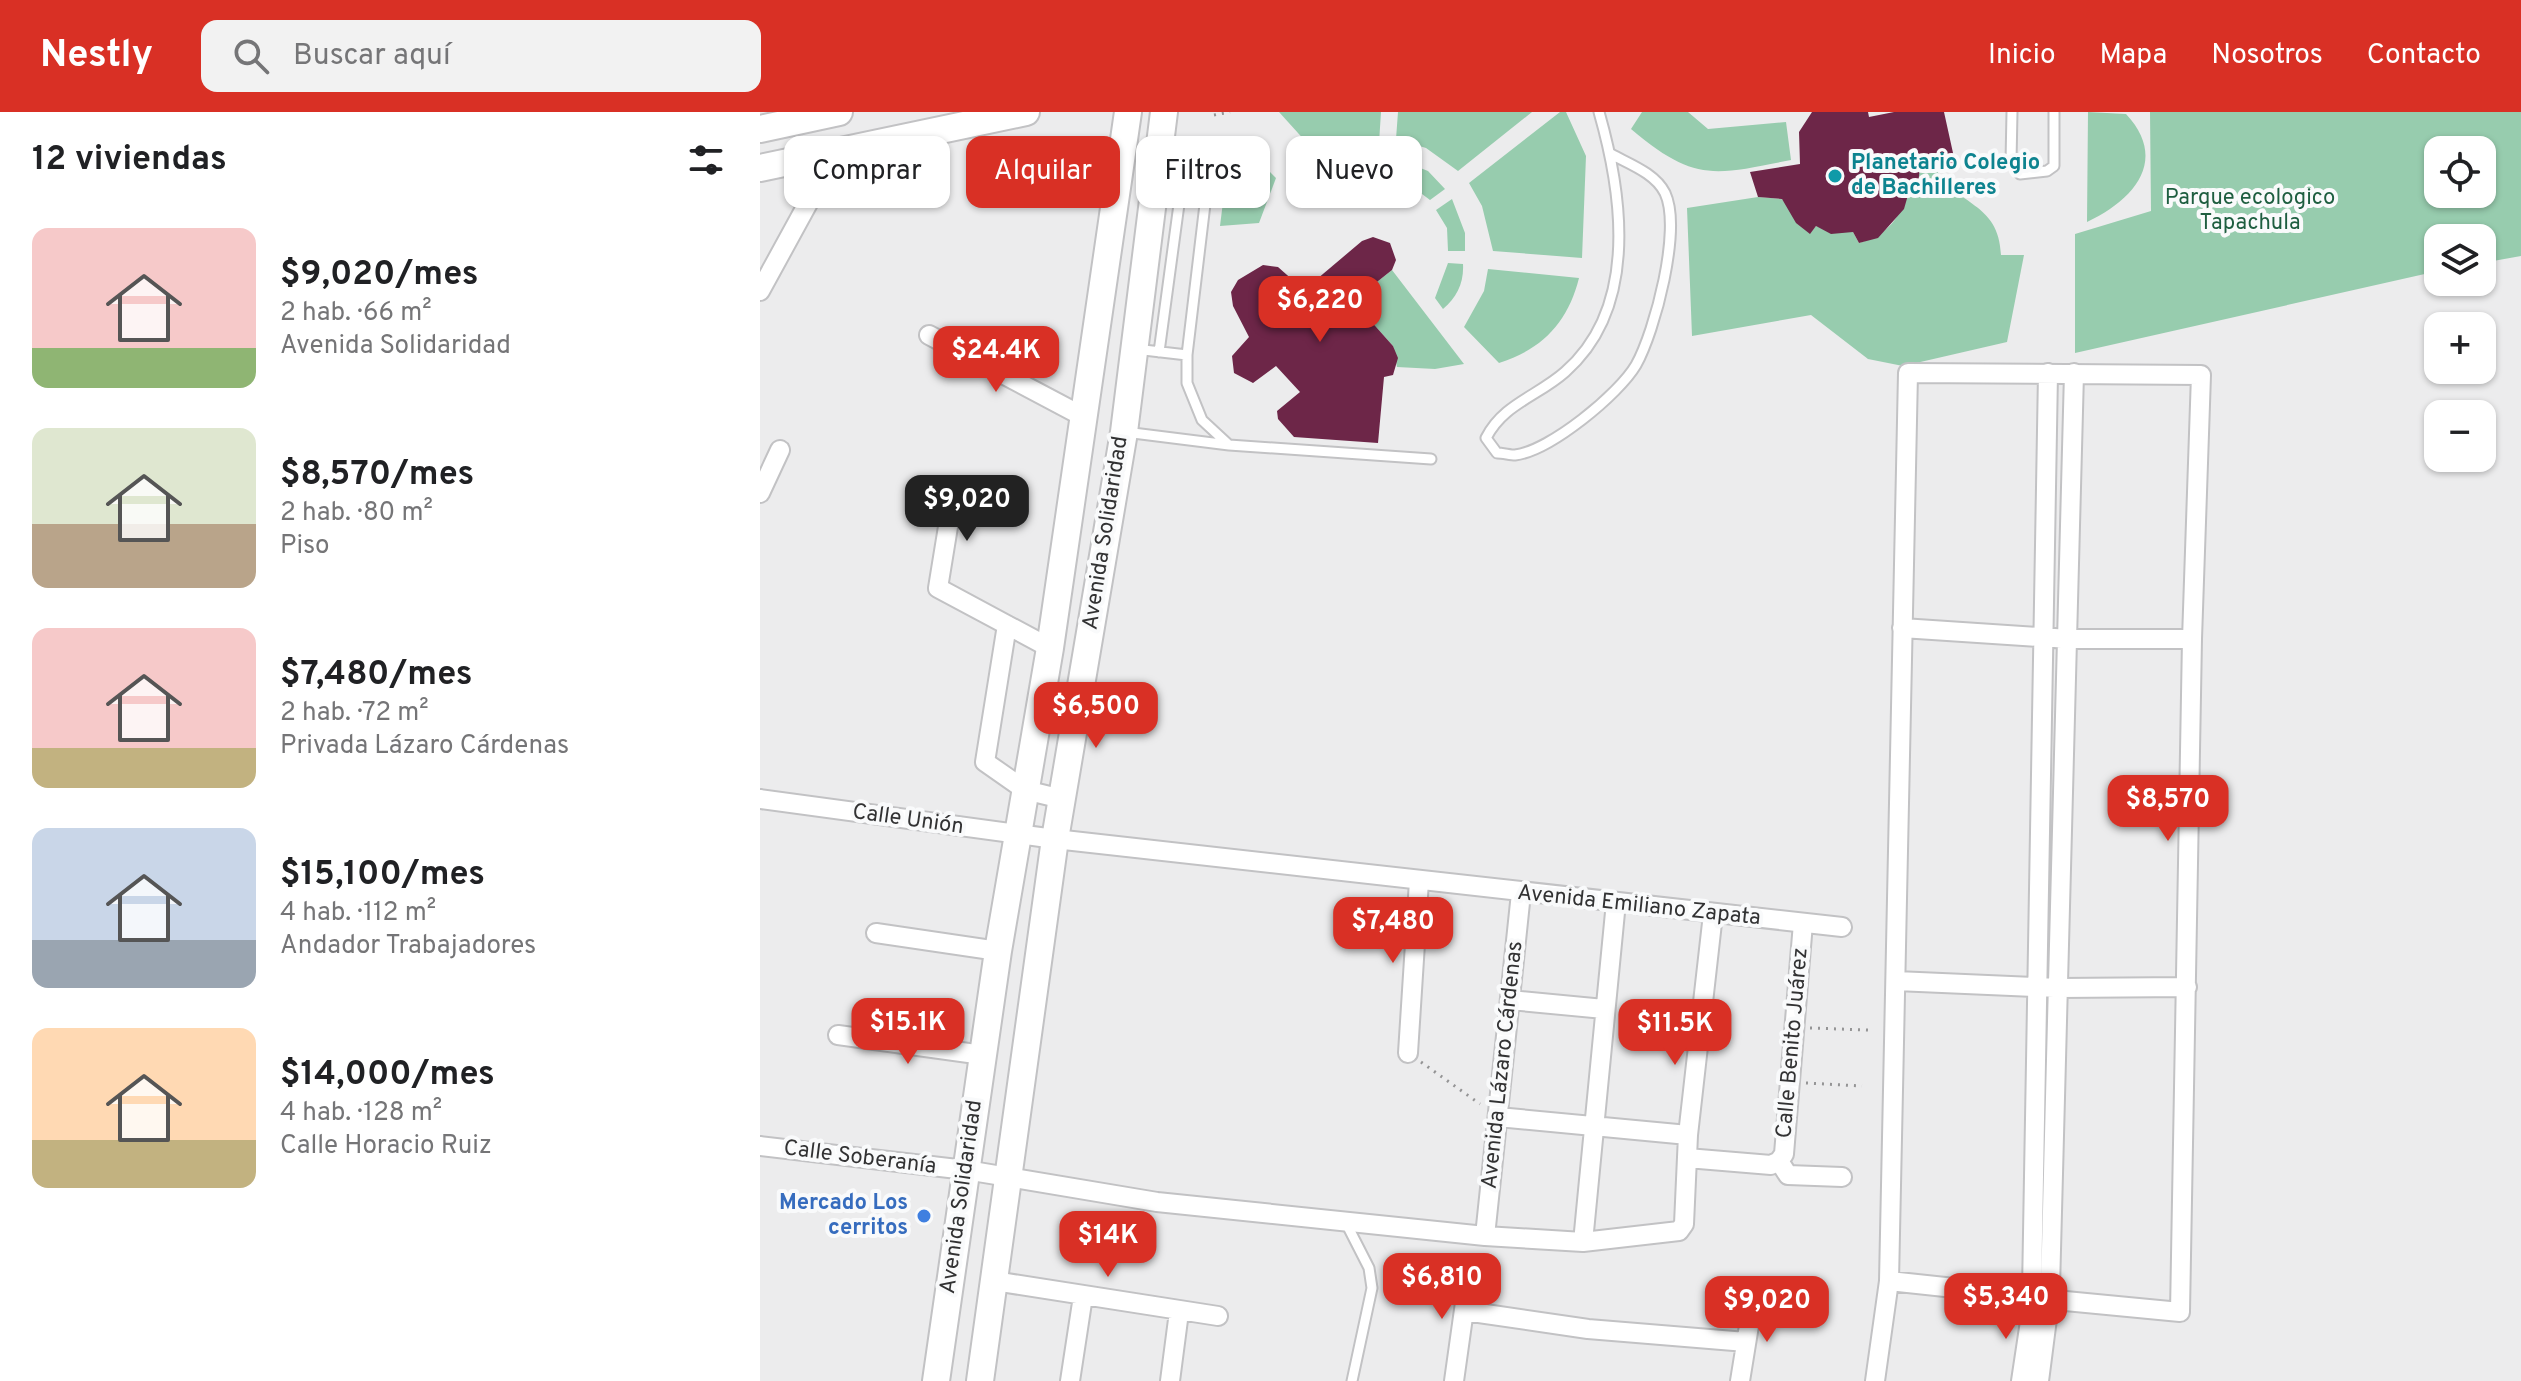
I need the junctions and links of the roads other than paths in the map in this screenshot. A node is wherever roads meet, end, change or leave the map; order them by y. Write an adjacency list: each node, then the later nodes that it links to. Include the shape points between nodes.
1 (839, 112): 8 (main road)
2 (1026, 112): 9 (main road)
3 (1128, 112): 24 (main road, Avenida Solidaridad)
4 (1164, 112): 10 (main road, Avenida Solidaridad)
5 (1599, 112): 11 (lane)
6 (2012, 112): 7 (lane, via 2011,162 2020,174 2054,166)
7 (2054, 112)
8 (774, 122)
9 (912, 136)
10 (1161, 136)
11 (1611, 154): 11 (lane, via 1619,221 1616,282 1593,341 1564,373 1495,420 1486,438 1497,453 1517,455 1550,440 1607,399 1636,365 1669,259 1666,194 1649,175)
12 (784, 163): 13 (main road)
13 (760, 168)
14 (805, 208): 18 (street)
15 (1155, 208): 20 (main road, Avenida Solidaridad)
16 (1175, 208): 20 (lane)
17 (1205, 208): 21 (lane)
18 (760, 291)
19 (929, 335): 24 (street)
20 (1147, 350): 21 (lane); 25 (main road, Avenida Solidaridad)
21 (1187, 355): 26 (lane, via 1193,405)
22 (2048, 373): 23 (street); 34 (street, via 1908,373); 35 (street)
23 (2074, 373): 36 (street); 37 (street, via 2201,375)
24 (1082, 416): 29 (main road, Avenida Solidaridad)
25 (1124, 432): 26 (lane); 30 (main road, Avenida Solidaridad)
26 (1229, 445): 28 (lane)
27 (780, 450): 32 (street)
28 (1431, 459)
29 (1076, 464): 30 (main road); 38 (main road, Avenida Solidaridad)
30 (1117, 469): 41 (main road, Avenida Solidaridad)
31 (954, 490): 33 (street, via 938,588)
32 (760, 493)
33 (1007, 625): 38 (street); 39 (street, via 985,762)
34 (1902, 628): 35 (street); 52 (street)
35 (2043, 638): 36 (street); 53 (street)
36 (2069, 639): 37 (street); 55 (street)
37 (2192, 639): 54 (street)
38 (1050, 648): 39 (main road, Avenida Solidaridad)
39 (1025, 790): 41 (street); 42 (main road, Avenida Solidaridad)
40 (760, 799): 42 (street, Calle Unión)
41 (1062, 799): 43 (main road, Avenida Solidaridad)
42 (1017, 835): 43 (street, Calle Unión); 51 (main road, Avenida Solidaridad)
43 (1055, 839): 44 (street, Avenida Emiliano Zapata); 68 (main road, Avenida Solidaridad)
44 (1419, 881): 45 (street, Avenida Emiliano Zapata); 59 (street)
45 (1521, 893): 46 (street, Avenida Emiliano Zapata); 56 (street, Avenida Lázaro Cárdenas)
46 (1616, 902): 47 (street, Avenida Emiliano Zapata); 57 (street)
47 (1713, 914): 48 (street, Avenida Emiliano Zapata); 63 (street)
48 (1803, 923): 49 (street, Avenida Emiliano Zapata); 66 (street, Calle Benito Juárez, via 1784,1154)
49 (1842, 927)
50 (876, 933): 51 (street)
51 (998, 951): 60 (main road, Avenida Solidaridad)
52 (1896, 981): 53 (street); 75 (street)
53 (2038, 987): 55 (street); 77 (street)
54 (2187, 987): 55 (street); 77 (street, via 2180,1312)
55 (2059, 988): 77 (street)
56 (1510, 1000): 57 (street); 61 (street, Avenida Lázaro Cárdenas)
57 (1604, 1009): 62 (street)
58 (838, 1035): 60 (street)
59 (1408, 1053)
60 (983, 1055): 67 (main road, Avenida Solidaridad)
61 (1498, 1117): 62 (street); 71 (street, Avenida Lázaro Cárdenas)
62 (1592, 1126): 63 (street); 72 (street)
63 (1688, 1135): 65 (street)
64 (760, 1146): 67 (street, Calle Soberanía)
65 (1687, 1158): 66 (street, via 1771,1165); 72 (street, via 1684,1224 1679,1231)
66 (1779, 1161): 69 (street, via 1788,1175)
67 (966, 1170): 68 (street, Calle Soberanía); 83 (main road, Avenida Solidaridad)
68 (1007, 1177): 70 (street, Calle Soberanía, via 1157,1202); 74 (main road, Avenida Solidaridad)
69 (1842, 1177)
70 (1345, 1221): 71 (street, Calle Soberanía); 87 (lane, via 1369,1268 1372,1288)
71 (1485, 1236): 72 (street, Calle Soberanía)
72 (1583, 1242)
73 (1470, 1267): 79 (street)
74 (994, 1281): 76 (street); 84 (main road, Avenida Solidaridad)
75 (1889, 1281): 77 (street); 90 (street)
76 (1083, 1296): 80 (street); 85 (street)
77 (2041, 1299): 91 (street); 92 (street)
78 (1753, 1301): 82 (street)
79 (1465, 1311): 82 (street, via 1588,1329); 88 (street)
80 (1179, 1312): 81 (street); 86 (street)
81 (1218, 1316)
82 (1746, 1342): 89 (street)
83 (936, 1381)
84 (980, 1381)
85 (1070, 1381)
86 (1170, 1381)
87 (1352, 1381)
88 (1454, 1381)
89 (1740, 1381)
90 (1875, 1381)
91 (2021, 1381)
92 (2039, 1381)

